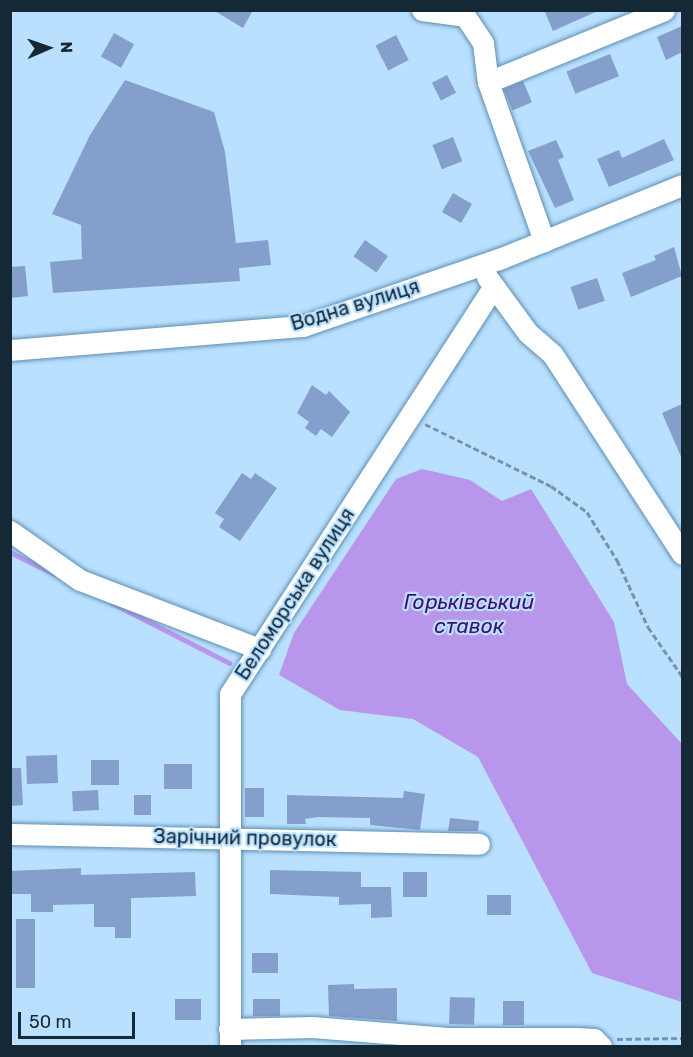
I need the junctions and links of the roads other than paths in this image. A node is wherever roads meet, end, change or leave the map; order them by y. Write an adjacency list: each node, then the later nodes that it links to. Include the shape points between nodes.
1 (422, 10): 3 (street)
2 (664, 10): 4 (street)
3 (466, 13): 4 (street, via 483,43)
4 (488, 82): 6 (street)
5 (682, 185): 6 (street, Водна вулиця)
6 (544, 241): 7 (street, Водна вулиця)
7 (481, 266): 8 (street); 9 (street, Водна вулиця, via 303,326)
8 (493, 288): 10 (street, via 528,333 553,355); 13 (street, Беломорська вулиця)
9 (10, 350)
10 (676, 526): 12 (street)
11 (10, 531): 13 (street, via 80,580)
12 (682, 554)
13 (260, 649): 15 (street, Беломорська вулиця, via 230,694)
14 (10, 834): 15 (street, Зарічний провулок)
15 (231, 837): 16 (street, Зарічний провулок); 17 (street, Беломорська вулиця)
16 (479, 844)
17 (229, 1038): 18 (street, via 312,1027)
18 (437, 1041): 19 (street)
19 (598, 1043)

